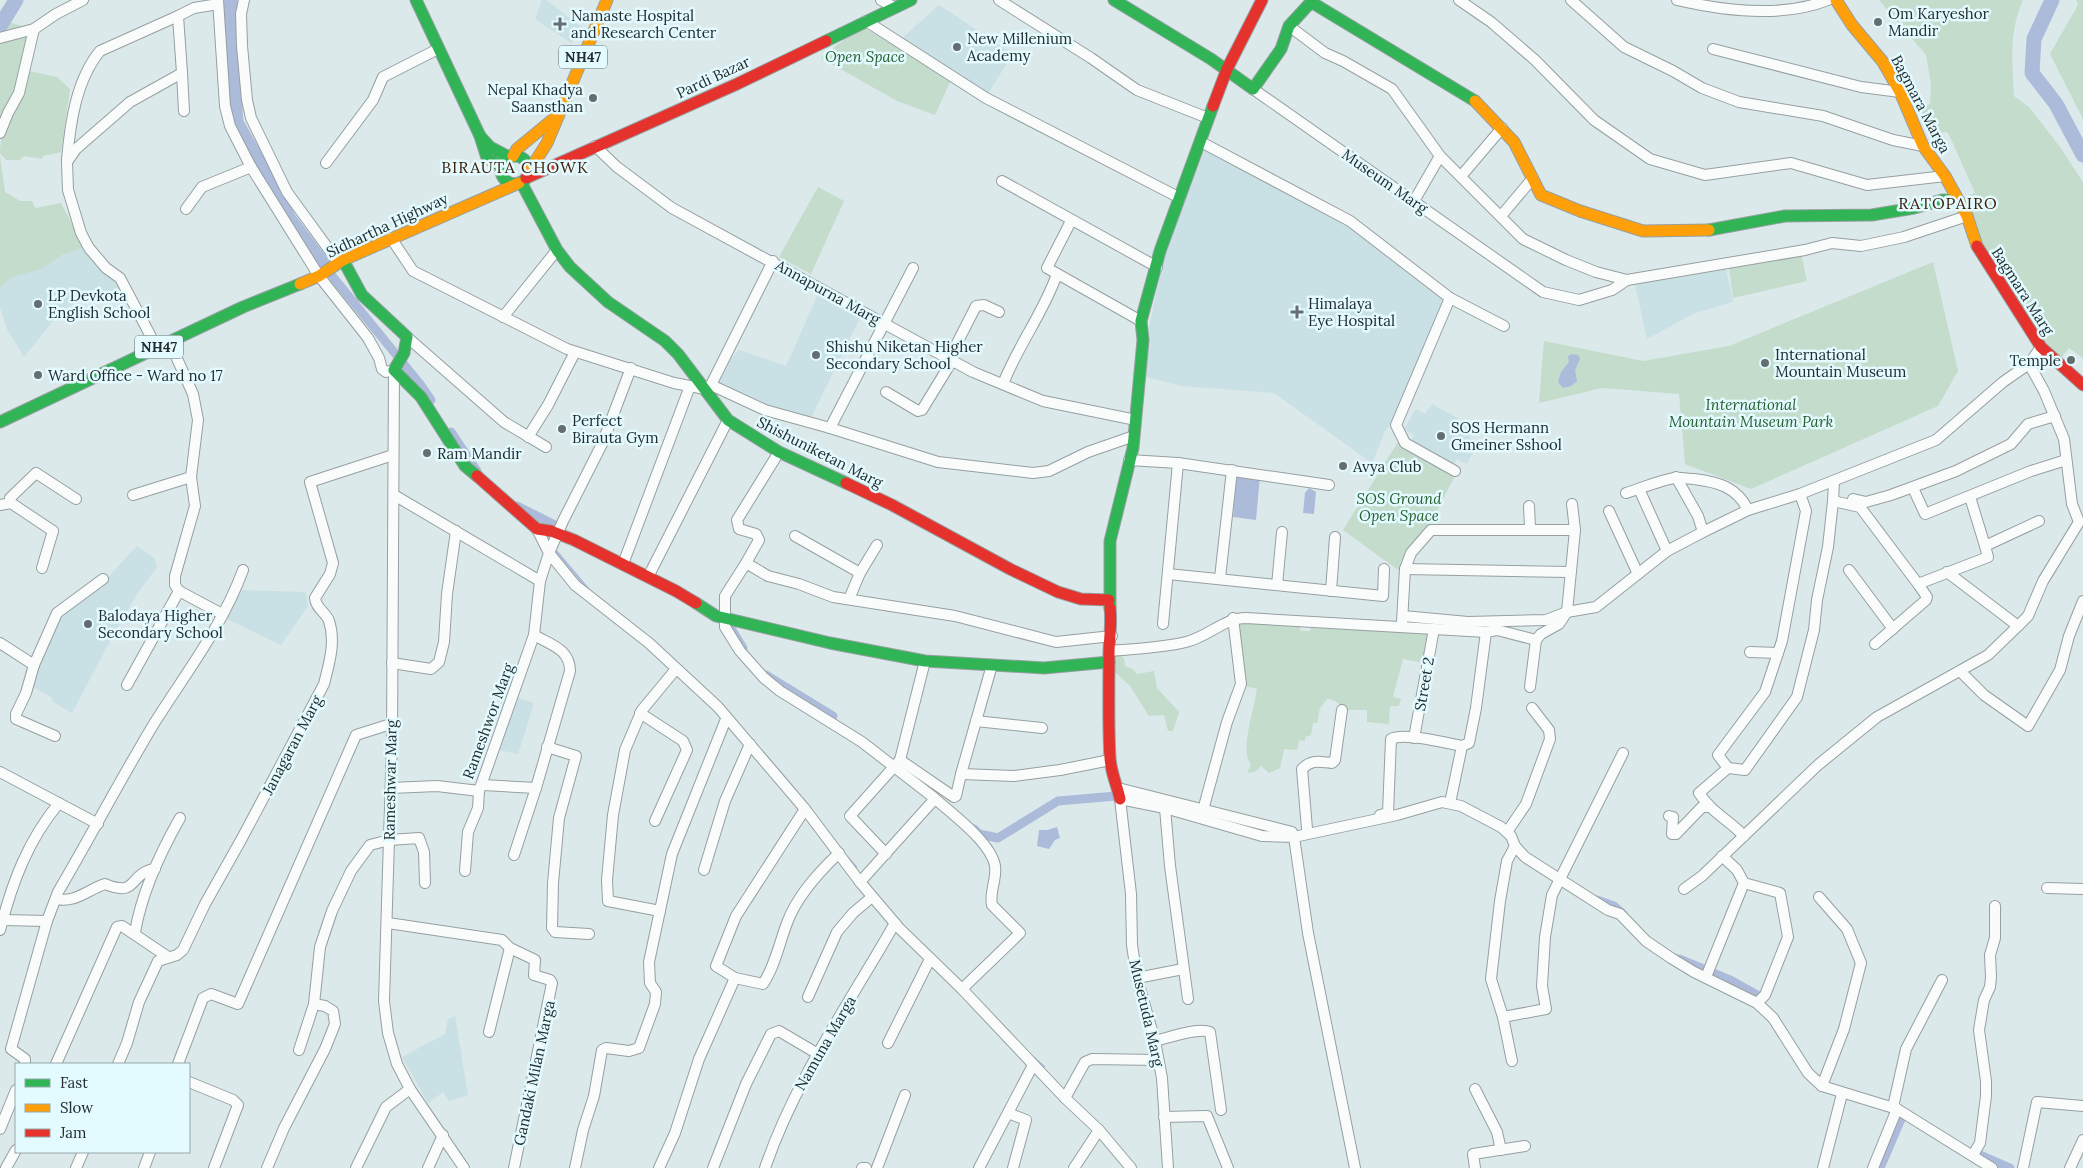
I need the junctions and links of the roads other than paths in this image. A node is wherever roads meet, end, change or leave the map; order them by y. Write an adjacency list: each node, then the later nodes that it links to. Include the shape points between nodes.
1 (83, 0): 21 (street)
2 (244, 0): 60 (street, via 242,46 246,100 251,118 287,192)
3 (416, 0): 23 (main road)
4 (607, 0): 30 (main road, NH47)
5 (881, 0): 17 (street)
6 (910, 0): 17 (main road, Pardi Bazar)
7 (999, 0): 31 (street, via 1137,90)
8 (1114, 0): 25 (main road)
9 (1262, 0): 25 (main road)
10 (1459, 0): 45 (street, via 1492,22 1535,60 1594,120 1650,160 1705,175 1791,163 1867,185)
11 (1571, 0): 37 (street, via 1624,47 1702,88 1739,102 1823,116 1893,140)
12 (1677, 0): 13 (street, via 1704,6 1773,11)
13 (1828, 0)
14 (1836, 0): 28 (main road, Bagmara Marga, via 1883,62)
15 (1312, 1): 20 (main road); 32 (main road, via 1471,96)
16 (218, 2): 18 (street); 42 (street, via 230,126)
17 (894, 8): 19 (main road, Pardi Bazar)
18 (178, 16): 26 (street); 40 (street, via 100,51 93,60 72,116)
19 (866, 21): 36 (main road, Pardi Bazar, via 737,84); 49 (street, via 986,98)
20 (1289, 26): 27 (main road, via 1281,49); 39 (street, via 1325,53 1392,90)
21 (33, 29): 22 (street); 33 (street, via 19,93)
22 (0, 38)
23 (438, 49): 34 (main road); 41 (street, via 383,77 373,100)
24 (1713, 49): 28 (street, via 1861,87)
25 (1227, 69): 27 (main road); 31 (main road)
26 (182, 73): 29 (street); 40 (street, via 130,102 76,149)
27 (1253, 88): 51 (street, Museum Marg)
28 (1900, 92): 37 (main road, Bagmara Marga)
29 (184, 111)
30 (559, 114): 38 (main road, NH47); 47 (main road, via 548,143)
31 (1208, 118): 35 (main road)
32 (1502, 128): 44 (street); 46 (main road, via 1514,142)
33 (0, 133)
34 (480, 136): 38 (main road, via 490,147); 43 (main road, via 487,158)
35 (1201, 142): 49 (main road); 66 (street, via 1350,221)
36 (596, 146): 47 (main road, Pardi Bazar); 59 (street, Annapurna Marg, via 617,167 672,208)
37 (1923, 146): 45 (main road, Bagmara Marga)
38 (511, 156): 43 (main road, NH47); 47 (main road, via 525,161)
39 (1440, 156): 44 (street); 51 (street)
40 (67, 162): 75 (street, via 68,190 89,248 106,268 120,278)
41 (326, 163)
42 (251, 166): 53 (street, via 202,187); 64 (street)
43 (501, 168): 47 (main road, via 507,181); 52 (main road, Sidhartha Highway / NH47)
44 (1462, 176): 54 (street)
45 (1945, 176): 50 (main road, Bagmara Marga)
46 (1533, 178): 50 (main road, via 1541,195 1643,231 1718,230 1785,216 1872,215 1942,200); 54 (street)
47 (524, 179): 52 (main road, Sidhartha Highway / NH47); 58 (main road, Shishuniketan Marg)
48 (1002, 181): 56 (street)
49 (1180, 198): 62 (main road)
50 (1957, 200): 55 (main road, Bagmara Marg)
51 (1414, 201): 65 (street, Museum Marg, via 1543,292 1579,300 1612,290)
52 (469, 204): 57 (main road, Sidhartha Highway / NH47)
53 (186, 209)
54 (1500, 216): 65 (street, via 1523,239 1574,263)
55 (1967, 216): 65 (street, via 1904,237 1861,246 1832,243); 74 (main road, Bagmara Marg, via 1978,248)
56 (1071, 221): 62 (street); 63 (street, via 1047,265)
57 (391, 238): 60 (main road, Sidhartha Highway / NH47); 68 (street, via 413,271)
58 (557, 250): 68 (street); 84 (main road, Shishuniketan Marg, via 586,284 665,342)
59 (773, 261): 70 (street, Annapurna Marg); 84 (street)
60 (339, 262): 64 (main road, Sidhartha Highway / NH47); 72 (main road, via 362,295)
61 (913, 268): 70 (street)
62 (1157, 268): 69 (main road)
63 (1057, 274): 69 (street); 81 (street, via 1049,297 1024,338)
64 (319, 276): 73 (main road, NH47); 80 (street, via 368,338 382,369 386,372)
65 (1627, 280)
66 (1450, 298): 71 (street); 100 (street, via 1396,425 1405,443)
67 (1000, 312): 77 (street, via 984,305 976,306)
68 (504, 317): 76 (street)
69 (1141, 321): 88 (main road, via 1143,340)
70 (883, 322): 77 (street, Annapurna Marg); 90 (street)
71 (1504, 326)
72 (407, 337): 80 (main road, via 404,353); 92 (street, via 504,422)
73 (170, 343): 75 (main road, NH47); 102 (street, via 194,394 198,420)
74 (2041, 347): 78 (street); 82 (main road, Bagmara Marg)
75 (157, 348): 89 (main road, NH47)
76 (575, 352): 79 (street); 92 (street)
77 (951, 360): 81 (street, Annapurna Marg); 85 (street, via 922,410 918,411)
78 (2029, 364): 86 (street); 103 (street, via 2003,382 1936,440)
79 (631, 368): 83 (street); 123 (street, Rameshwor Marg, via 602,444)
80 (394, 370): 95 (street, Rameshwar Marg); 123 (main road, via 421,397 465,466)
81 (1003, 384): 88 (street, Annapurna Marg, via 1043,401)
82 (2083, 385)
83 (690, 386): 84 (street); 134 (street)
84 (708, 387): 87 (main road, Shishuniketan Marg); 90 (street, via 765,410)
85 (886, 392)
86 (2055, 416): 97 (street, via 2064,439); 105 (street, via 2028,424 2011,444)
87 (728, 420): 94 (main road, Shishuniketan Marg); 145 (street)
88 (1136, 420): 91 (main road)
89 (0, 422)
90 (830, 428): 91 (street, via 938,462 1033,473 1049,471 1088,452)
91 (1134, 436): 96 (main road)
92 (528, 437): 93 (street)
93 (546, 447)
94 (779, 452): 133 (street, via 737,520 739,528 759,540); 154 (main road, Shishuniketan Marg, via 892,505 1058,592 1081,599)
95 (393, 455): 110 (street, Rameshwar Marg); 248 (street, Janagaran Marg, via 310,482 334,563 315,598 331,630 331,657 324,684 183,950)
96 (1129, 460): 98 (street); 154 (main road, via 1110,541)
97 (2066, 460): 111 (street); 120 (street, via 2072,504)
98 (1178, 463): 99 (street); 143 (street)
99 (1232, 470): 104 (street); 147 (street)
100 (1455, 471)
101 (1676, 477): 106 (street); 117 (street, via 1722,484 1742,498); 126 (street, via 1698,516)
102 (191, 478): 109 (street); 151 (street, via 195,506 175,576)
103 (1834, 480): 108 (street); 112 (street)
104 (1329, 485)
105 (1913, 488): 111 (street, via 1924,514); 112 (street, via 1866,502)
106 (1639, 489): 107 (street); 131 (street)
107 (1626, 494)
108 (1800, 494): 117 (street); 173 (street, via 1806,512)
109 (133, 495)
110 (394, 496): 124 (street); 176 (street, Rameshwar Marg)
111 (1970, 497): 130 (street)
112 (1834, 498): 149 (street, via 1860,507); 198 (street, via 1814,630 1797,697 1745,770)
113 (76, 499): 114 (street, via 36,473)
114 (5, 504): 135 (street, via 53,531)
115 (1572, 504): 122 (street)
116 (1529, 506): 121 (street)
117 (1748, 510): 126 (street)
118 (1609, 511): 144 (street)
119 (2039, 522): 130 (street)
120 (2081, 523): 162 (street, via 2042,581 2028,616)
121 (1530, 528): 122 (street); 137 (street, via 1432,530 1411,553)
122 (1575, 530): 140 (street)
123 (546, 531): 132 (street); 132 (street, Rameshwor Marg); 134 (main road)
124 (456, 532): 148 (street); 176 (street, via 439,662 432,669)
125 (1282, 532): 150 (street)
126 (1703, 532): 131 (street)
127 (795, 536): 142 (street)
128 (1335, 537): 152 (street)
129 (877, 545): 142 (street)
130 (1986, 546): 141 (street, via 1988,557)
131 (1667, 551): 144 (street)
132 (549, 553): 148 (street, Rameshwor Marg); 179 (street, via 575,585 649,643)
133 (746, 563): 153 (street, via 768,576); 158 (street, via 725,596)
134 (623, 564): 145 (main road)
135 (42, 568)
136 (1384, 569): 152 (street, via 1383,596)
137 (1405, 569): 140 (street); 159 (street)
138 (243, 570): 157 (street)
139 (1850, 570): 165 (street)
140 (1570, 572): 156 (street)
141 (1947, 572): 149 (street); 162 (street)
142 (860, 573): 153 (street)
143 (1168, 574): 147 (street); 161 (street)
144 (1638, 574): 156 (street, via 1596,607)
145 (648, 577): 158 (main road, via 716,616)
146 (103, 578): 177 (street, via 57,613)
147 (1220, 578): 150 (street)
148 (540, 581): 167 (street, Rameshwor Marg)
149 (1918, 584): 165 (street, via 1926,600)
150 (1277, 585): 152 (street)
151 (179, 591): 157 (street); 181 (street)
152 (1331, 591)
153 (849, 599): 168 (street, via 955,616 1056,642)
154 (1109, 600): 168 (main road)
155 (2083, 601): 180 (street, via 2060,670 2028,726 1984,695)
156 (1567, 612): 159 (street, via 1546,620 1468,622); 169 (street, via 1559,624)
157 (222, 614): 215 (street, via 154,724)
158 (725, 616): 175 (main road, via 830,643); 197 (street, via 725,627 732,640 764,678)
159 (1403, 616): 163 (street)
160 (1233, 618): 163 (street); 174 (street, via 1188,642); 211 (street, via 1241,684)
161 (1162, 624)
162 (2018, 626): 180 (street, via 1988,655)
163 (1402, 628): 164 (street)
164 (1434, 629): 166 (street); 191 (street, Street 2)
165 (1892, 629): 171 (street)
166 (1486, 632): 169 (street, via 1497,630); 193 (street, via 1473,726 1469,743)
167 (534, 635): 194 (street, via 565,653 570,660 570,671); 202 (street, Rameshwor Marg)
168 (1112, 636): 174 (main road)
169 (1536, 640): 182 (street)
170 (0, 643): 177 (street)
171 (1875, 644)
172 (1750, 652): 173 (street)
173 (1778, 653): 198 (street, via 1765,692 1718,755)
174 (1109, 656): 178 (main road, via 1044,668); 196 (main road)
175 (926, 661): 178 (main road); 197 (street)
176 (392, 663): 188 (street, Rameshwar Marg)
177 (34, 665): 190 (street, via 16,719)
178 (992, 665): 187 (street)
179 (676, 669): 185 (street); 186 (street, via 718,707)
180 (1960, 672): 218 (street, via 1877,717 1818,765)
181 (127, 685)
182 (1530, 686)
183 (1532, 708): 217 (street, via 1549,730 1550,739 1526,804)
184 (1342, 710): 216 (street, via 1335,760 1332,763 1308,763 1302,769)
185 (640, 713): 214 (street, via 684,740 687,750); 240 (street, via 625,750 613,816 607,899)
186 (726, 719): 192 (street); 240 (street, via 672,854)
187 (976, 721): 189 (street); 200 (street)
188 (391, 724): 201 (street, Rameshwar Marg); 271 (street, via 356,735 238,1004 211,994 203,998)
189 (1042, 728)
190 (55, 736)
191 (1414, 738): 193 (street); 216 (street, via 1397,736 1391,739 1388,813 1343,825)
192 (750, 744): 210 (street); 227 (street, via 725,801)
193 (1462, 746): 207 (street)
194 (547, 747): 203 (street); 246 (street, via 576,756 559,818 552,928 555,932)
195 (1623, 753): 229 (street)
196 (1110, 760): 200 (street, via 1014,776); 204 (main road)
197 (897, 764): 200 (street, via 951,797 956,796); 205 (street); 223 (street, via 850,816)
198 (1728, 768): 208 (street, via 1699,793)
199 (0, 772): 206 (street)
200 (961, 774)
201 (391, 788): 202 (street, Rameshwor Marg); 220 (street, Rameshwar Marg)
202 (481, 788): 203 (street); 228 (street, via 478,808 468,832)
203 (536, 788): 224 (street)
204 (1119, 793): 209 (street); 211 (street); 253 (street, Musetuda Marg)
205 (933, 797): 223 (street); 255 (street, via 991,854 995,866 992,905 1020,933)
206 (59, 803): 215 (street); 244 (street, via 30,844)
207 (1450, 803): 217 (street, via 1482,816); 219 (street, via 1442,802)
208 (1708, 807): 212 (street, via 1702,808 1676,834 1672,834 1673,817); 218 (street)
209 (1165, 808): 219 (street, via 1262,836); 250 (street)
210 (806, 809): 222 (street); 252 (street, via 736,916 716,966)
211 (1203, 810): 216 (street, via 1290,832)
212 (1669, 816)
213 (180, 818): 226 (street)
214 (655, 821)
215 (98, 824): 238 (street)
216 (1307, 829)
217 (1507, 832): 221 (street)
218 (1744, 836): 225 (street)
219 (1294, 837): 316 (street, via 1308,933)
220 (389, 840): 232 (street, via 419,838); 242 (street, Rameshwar Marg); 259 (street, via 370,846 351,871 332,911 320,947)
221 (1515, 846): 229 (street, via 1525,857); 260 (street, via 1508,861 1500,901 1491,979)
222 (839, 853): 230 (street); 252 (street, via 814,876 787,921 763,984)
223 (886, 854): 230 (street)
224 (514, 855)
225 (1722, 856): 231 (street); 234 (street)
226 (155, 869): 238 (street, via 139,876 126,889 105,884 78,898); 245 (street, via 139,911)
227 (704, 870)
228 (465, 872)
229 (1559, 877): 251 (street, via 1608,910 1620,914 1646,941 1670,958); 260 (street, via 1552,895 1545,938 1542,986 1546,1009)
230 (860, 882): 236 (street)
231 (1744, 882): 251 (street); 258 (street, via 1780,893 1788,937 1766,995)
232 (425, 883)
233 (2047, 888): 235 (street)
234 (1684, 889)
235 (2083, 889)
236 (872, 897): 243 (street); 256 (street, via 837,932)
237 (1819, 897): 274 (street, via 1847,929 1861,963 1844,1029)
238 (56, 899): 241 (street)
239 (1996, 906): 295 (street, via 1990,987 1984,1000 1979,1030 1986,1096 1980,1143)
240 (660, 911): 305 (street, via 649,962 650,983 656,992 655,1004 639,1048 602,1050)
241 (47, 921): 244 (street); 268 (street, via 11,1049 25,1059)
242 (388, 923): 247 (street, Gandaki Milan Marga, via 502,940); 275 (street, Rameshwar Marg, via 384,1001 388,1033 397,1064)
243 (895, 923): 249 (street); 265 (street, Namuna Marga)
244 (1, 925)
245 (135, 932): 248 (street); 269 (street, via 116,927)
246 (590, 934)
247 (510, 948): 261 (street); 304 (street, Gandaki Milan Marga, via 535,960 534,975 550,980 553,987)
248 (168, 957): 270 (street, Janagaran Marg, via 158,961 139,1002)
249 (930, 959): 255 (street); 263 (street)
250 (1183, 969): 253 (street); 257 (street)
251 (1708, 973): 258 (street)
252 (735, 978): 306 (street, via 699,1059 675,1133)
253 (1137, 978): 262 (street, Musetuda Marg)
254 (1942, 980): 282 (street, via 1906,1049)
255 (965, 987): 272 (street)
256 (808, 996)
257 (1188, 999)
258 (1757, 1003): 274 (street, via 1774,1018 1808,1073)
259 (314, 1004): 264 (street); 300 (street, via 333,1011 335,1024)
260 (1503, 1017): 267 (street)
261 (489, 1032)
262 (1155, 1041): 266 (street, Musetuda Marg); 283 (street, via 1185,1033 1210,1032)
263 (888, 1043)
264 (299, 1050)
265 (818, 1054): 307 (street, via 779,1031 771,1034 746,1084); 308 (street, Namuna Marga, via 789,1108)
266 (1158, 1060): 280 (street, via 1092,1059 1084,1062); 285 (street, Musetuda Marg)
267 (1512, 1061)
268 (25, 1063)
269 (56, 1063)
270 (118, 1063)
271 (178, 1063)
272 (1033, 1065): 280 (street); 284 (street)
273 (190, 1082): 299 (street, via 238,1105)
274 (1822, 1086): 279 (street)
275 (410, 1089): 288 (street, Rameshwar Marg); 301 (street, via 386,1107)
276 (1474, 1089): 291 (street, via 1497,1132)
277 (15, 1092): 286 (street)
278 (905, 1094): 309 (street)
279 (1842, 1094): 282 (street); 318 (street)
280 (1065, 1098): 287 (street)
281 (2083, 1106): 321 (street, via 2037,1102)
282 (1895, 1108): 295 (street); 319 (street)
283 (1221, 1110)
284 (1008, 1113): 310 (street); 311 (street, via 1026,1120)
285 (1164, 1117): 314 (street, Musetuda Marg); 315 (street, via 1207,1116)
286 (0, 1130)
287 (1099, 1130): 312 (street); 313 (street)
288 (443, 1135): 302 (street); 303 (street, Rameshwar Marg)
289 (2083, 1140): 322 (street)
290 (1525, 1146): 291 (street)
291 (1501, 1150): 317 (street, via 1473,1154)
292 (15, 1152): 296 (street)
293 (82, 1153): 297 (street)
294 (150, 1153): 298 (street)
295 (1973, 1155): 320 (street)
296 (6, 1168)
297 (76, 1168)
298 (144, 1168)
299 (214, 1168)
300 (267, 1168)
301 (356, 1168)
302 (428, 1168)
303 (464, 1168)
304 (514, 1168)
305 (575, 1168)
306 (659, 1168)
307 (713, 1168)
308 (765, 1168)
309 (877, 1168)
310 (979, 1168)
311 (1013, 1168)
312 (1074, 1168)
313 (1131, 1168)
314 (1168, 1168)
315 (1228, 1168)
316 (1356, 1168)
317 (1475, 1168)
318 (1823, 1168)
319 (1873, 1168)
320 (1992, 1168)
321 (2023, 1168)
322 (2070, 1168)

